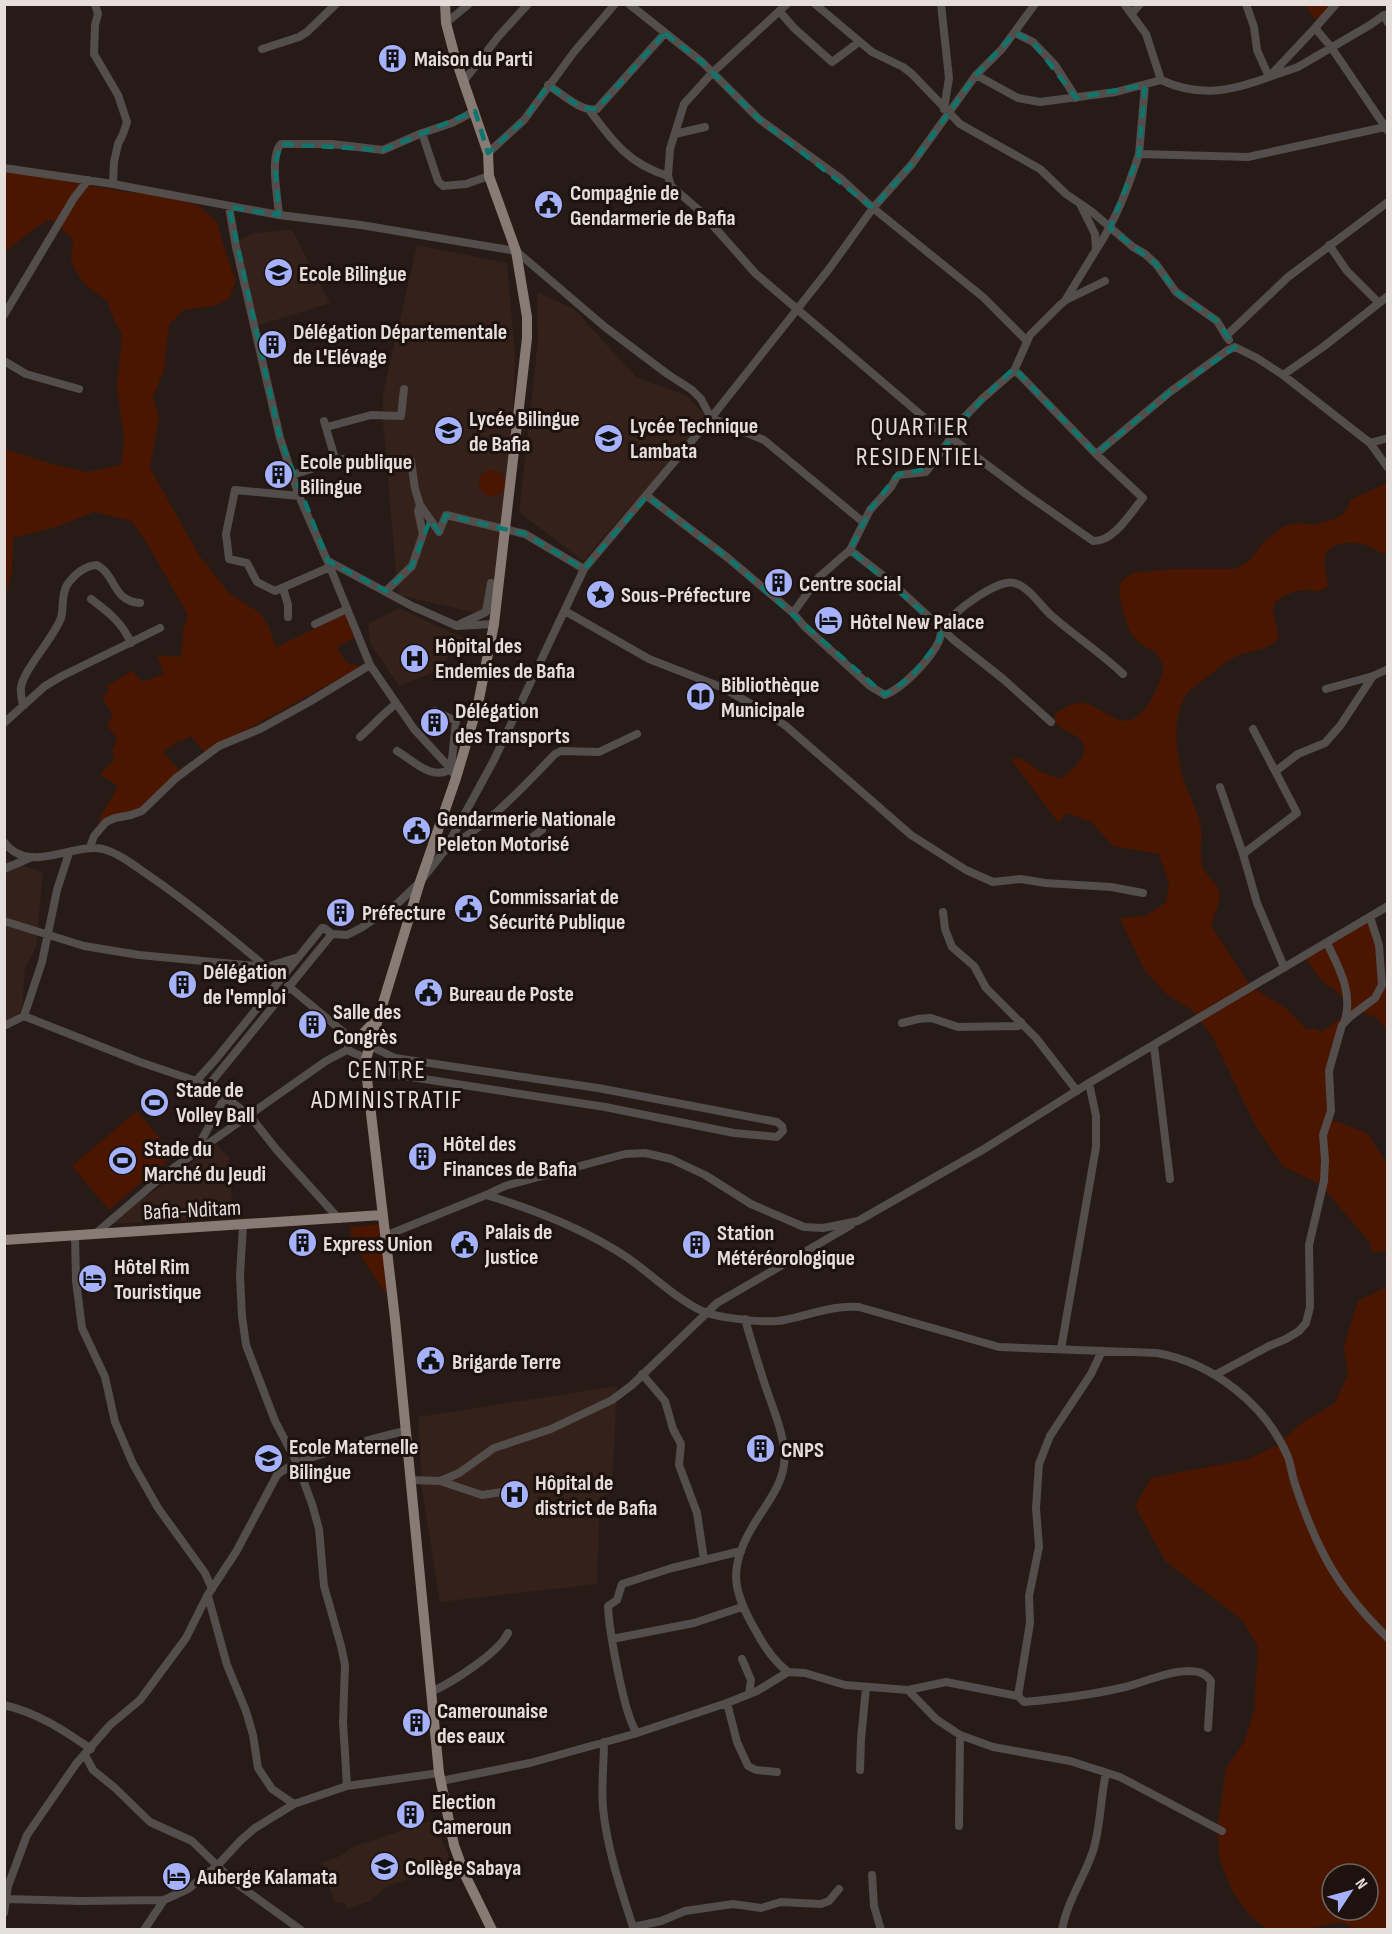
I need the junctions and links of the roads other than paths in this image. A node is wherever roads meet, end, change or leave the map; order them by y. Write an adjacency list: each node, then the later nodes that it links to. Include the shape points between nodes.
1 (95, 4): 47 (street, via 98,14 94,54 118,95 127,122 116,153)
2 (336, 4): 25 (street, via 299,38)
3 (445, 4): 19 (main road)
4 (469, 4): 19 (street)
5 (528, 4): 30 (street)
6 (615, 4): 31 (street)
7 (629, 4): 21 (street)
8 (815, 4): 23 (street)
9 (941, 4): 36 (street, via 949,78)
10 (1035, 4): 22 (street)
11 (1124, 4): 17 (street)
12 (1140, 4): 17 (street)
13 (1246, 4): 28 (street, via 1257,50)
14 (1336, 4): 20 (street)
15 (1379, 4): 18 (street)
16 (784, 8): 23 (street, via 794,28 832,62); 26 (street)
17 (1132, 13): 29 (street, via 1146,34)
18 (1386, 19): 24 (street)
19 (446, 23): 30 (main road)
20 (1315, 28): 24 (street); 28 (street)
21 (664, 33): 26 (street); 35 (street, via 603,103)
22 (1015, 33): 27 (street); 33 (street, via 1033,42)
23 (859, 42): 36 (street, via 912,74)
24 (1331, 46): 28 (street, via 1292,70); 38 (street)
25 (262, 49)
26 (713, 72): 40 (street, via 684,104); 51 (street, via 759,119 840,178)
27 (976, 75): 33 (street, via 1030,101); 36 (street)
28 (1269, 77): 29 (street, via 1212,92)
29 (1161, 80): 32 (street)
30 (463, 82): 34 (main road)
31 (548, 85): 35 (street); 41 (street, via 524,120)
32 (1145, 85): 33 (street); 42 (street)
33 (1076, 98)
34 (475, 111): 39 (street); 41 (main road)
35 (590, 111): 45 (street, via 629,157)
36 (946, 111): 49 (street, via 960,124 1040,169); 51 (street, via 912,164)
37 (705, 127): 40 (street)
38 (1386, 129): 42 (street, via 1248,157)
39 (422, 133): 44 (street, via 443,186); 52 (street, via 383,150 281,144 275,164)
40 (675, 134): 45 (street)
41 (488, 153): 44 (main road)
42 (1139, 154): 53 (street)
43 (4, 168): 46 (street)
44 (489, 176): 55 (main road)
45 (668, 176): 61 (street, via 675,190 700,211 756,274)
46 (88, 180): 47 (street); 62 (street)
47 (113, 184): 50 (street)
48 (1388, 202): 54 (street)
49 (1080, 204): 53 (street); 56 (street, via 1095,234)
50 (229, 207): 52 (street); 78 (street, via 248,305)
51 (873, 208): 61 (street); 64 (street, via 983,297)
52 (279, 215): 55 (street)
53 (1110, 228): 56 (street); 63 (street, via 1156,264 1176,292 1217,321)
54 (1329, 245): 60 (street, via 1347,271); 63 (street)
55 (516, 250): 71 (street, via 605,327 692,390); 83 (main road, via 527,338)
56 (1096, 250): 59 (street)
57 (1105, 281): 59 (street)
58 (1388, 296): 60 (street)
59 (1066, 300): 64 (street)
60 (1378, 302): 68 (street)
61 (798, 309): 71 (street); 72 (street)
62 (4, 315)
63 (1226, 336): 65 (street)
64 (1027, 341): 67 (street)
65 (1235, 347): 68 (street); 75 (street, via 1170,392)
66 (4, 361): 69 (street, via 26,374)
67 (1014, 371): 72 (street); 75 (street)
68 (1282, 375): 74 (street)
69 (79, 389)
70 (404, 389): 78 (street, via 401,416 371,415 326,424 339,461)
71 (711, 418): 80 (street); 82 (street, via 764,441)
72 (948, 436): 75 (street, via 1093,541 1100,541 1118,528 1143,498); 82 (street, via 926,472 899,475)
73 (1388, 438): 74 (street)
74 (1370, 443): 77 (street)
75 (1096, 454)
76 (411, 461): 81 (street)
77 (1388, 468)
78 (292, 476): 79 (street)
79 (299, 496): 85 (street); 88 (street, via 235,490 226,534 229,559 247,563 257,582 275,591)
80 (646, 496): 86 (street); 94 (street)
81 (420, 505): 83 (street, via 439,532 447,515); 89 (street, via 423,534 418,553 412,566)
82 (863, 522): 84 (street)
83 (504, 528): 86 (street, via 525,534); 97 (main road)
84 (850, 550): 94 (street, via 819,577); 100 (street)
85 (329, 564): 88 (street); 89 (street); 92 (street)
86 (584, 569): 93 (street)
87 (490, 583): 98 (street, via 486,612)
88 (283, 588): 95 (street)
89 (386, 591): 98 (street)
90 (91, 598): 103 (street, via 118,619)
91 (140, 603): 110 (street, via 124,599 97,565 80,571 65,589 61,618 24,679)
92 (347, 609): 96 (street); 104 (street)
93 (565, 611): 125 (street, via 494,759); 131 (street, via 648,659 721,687 762,710 786,726 910,835 966,870 993,882 1021,879)
94 (793, 613): 101 (street, via 870,686 885,695 911,677)
95 (288, 617)
96 (315, 624)
97 (494, 624): 98 (street); 119 (main road, via 478,704)
98 (457, 626)
99 (160, 628): 103 (street)
100 (942, 628): 101 (street); 102 (street); 106 (street, via 963,607 996,586 1012,582 1026,589 1053,617)
101 (939, 641): 102 (street)
102 (955, 641): 112 (street)
103 (131, 643): 110 (street, via 62,676)
104 (370, 665): 109 (street); 124 (street, via 260,729 219,746 176,778 142,811 106,822)
105 (1388, 669): 107 (street)
106 (1124, 674)
107 (1374, 676): 108 (street); 118 (street, via 1325,743 1298,754)
108 (1326, 689)
109 (396, 704): 116 (street); 119 (street)
110 (23, 706): 113 (street)
111 (435, 711): 119 (street, via 456,721)
112 (1051, 722)
113 (4, 723)
114 (1253, 729): 118 (street)
115 (637, 734): 122 (street, via 599,752 555,754 505,806)
116 (360, 737)
117 (397, 751): 119 (street, via 432,773)
118 (1276, 771): 127 (street, via 1297,813)
119 (454, 774): 130 (main road)
120 (1220, 787): 127 (street)
121 (542, 830): 122 (street, via 516,846)
122 (461, 841): 125 (street)
123 (4, 842): 128 (street, via 15,853)
124 (90, 847): 126 (street); 140 (street, via 123,857 209,919)
125 (445, 849): 130 (street)
126 (69, 853): 128 (street); 137 (street)
127 (1244, 854): 141 (street, via 1257,903)
128 (32, 857): 129 (street)
129 (4, 869)
130 (420, 882): 136 (street, via 398,903 361,928 346,935); 145 (main road)
131 (1143, 893)
132 (1388, 906): 134 (street)
133 (943, 912): 147 (street, via 951,947 974,966 986,988)
134 (1370, 916): 138 (street); 146 (street, via 1379,945 1382,986 1375,998)
135 (4, 921): 137 (street)
136 (332, 934): 139 (street, via 322,928); 143 (street)
137 (48, 936): 140 (street, via 128,954); 144 (street)
138 (1327, 943): 141 (street); 146 (street, via 1345,983)
139 (296, 958): 140 (street); 142 (street)
140 (266, 967): 142 (street)
141 (1284, 967): 152 (street)
142 (281, 977): 143 (street); 155 (street)
143 (290, 983): 150 (street); 157 (street)
144 (24, 1016): 149 (street); 155 (street)
145 (378, 1017): 150 (main road); 151 (main road)
146 (1345, 1021): 177 (street, via 1329,1071 1331,1111 1323,1135 1324,1181 1309,1245 1310,1307 1306,1323 1286,1339)
147 (1021, 1022): 148 (street, via 1018,1026 958,1027 931,1018); 158 (street)
148 (902, 1023)
149 (4, 1026)
150 (355, 1037): 151 (street); 153 (street)
151 (370, 1046): 154 (main road); 154 (street, via 395,1058 598,1088 777,1122 783,1131 777,1137 734,1133 605,1107 398,1076)
152 (1154, 1046): 156 (street); 162 (street)
153 (347, 1050): 154 (street); 160 (street)
154 (365, 1062): 164 (main road)
155 (196, 1081): 157 (street)
156 (1089, 1083): 158 (street); 174 (street, via 1096,1116 1096,1147)
157 (208, 1086): 159 (street)
158 (1077, 1091): 166 (street)
159 (225, 1097): 160 (street); 161 (street)
160 (250, 1116): 161 (street); 165 (street)
161 (194, 1155): 168 (street, via 135,1197)
162 (1170, 1179)
163 (486, 1195): 166 (street, via 585,1164 645,1153 671,1159 751,1204 804,1227 823,1228); 170 (street); 172 (street, via 536,1211 589,1235)
164 (382, 1215): 165 (main road, Bafia-Nditam); 170 (main road)
165 (339, 1219): 167 (main road, Bafia-Nditam)
166 (858, 1221): 172 (street, via 726,1297)
167 (243, 1225): 168 (main road, Bafia-Nditam); 179 (street, via 240,1276 246,1345 275,1421)
168 (95, 1234): 169 (main road, Bafia-Nditam)
169 (75, 1235): 171 (main road, Bafia-Nditam); 186 (street, via 82,1328 105,1377 115,1422 158,1508)
170 (385, 1236): 178 (main road)
171 (4, 1240)
172 (707, 1313): 173 (street); 176 (street)
173 (745, 1319): 174 (street, via 783,1320 843,1306 875,1310 999,1347); 183 (street, via 777,1421 784,1464 777,1488)
174 (1061, 1349): 175 (street)
175 (1102, 1351): 177 (street, via 1169,1355); 198 (street, via 1050,1436 1039,1464 1036,1508 1040,1546 1029,1596 1030,1623)
176 (642, 1374): 181 (street, via 612,1400 551,1429 494,1448 459,1473); 184 (street, via 665,1401 681,1444 679,1465 697,1513)
177 (1215, 1375): 190 (street, via 1248,1402 1281,1443 1320,1548 1354,1602)
178 (406, 1431): 179 (street, via 370,1438); 180 (main road)
179 (297, 1463): 185 (street, via 284,1469 271,1484); 210 (street, via 319,1529 324,1586 345,1665)
180 (411, 1480): 181 (street); 196 (main road)
181 (440, 1481): 182 (street, via 482,1495)
182 (509, 1491)
183 (741, 1551): 184 (street); 188 (street, via 736,1584)
184 (704, 1560): 191 (street, via 622,1584 617,1600 608,1606)
185 (225, 1569): 186 (street, via 216,1574); 187 (street)
186 (205, 1572): 187 (street)
187 (210, 1592): 205 (street, via 186,1638 156,1680); 211 (street, via 227,1665 253,1735 258,1768 272,1789)
188 (742, 1607): 191 (street, via 694,1623); 193 (street, via 772,1657)
189 (508, 1633): 196 (street, via 490,1654)
190 (1388, 1638)
191 (612, 1639): 202 (street, via 625,1701)
192 (742, 1659): 197 (street, via 751,1680)
193 (788, 1672): 194 (street); 197 (street)
194 (866, 1688): 195 (street); 206 (street)
195 (908, 1690): 198 (street, via 946,1682); 203 (street, via 936,1719)
196 (431, 1692): 209 (main road)
197 (749, 1694): 199 (street)
198 (1018, 1696): 201 (street, via 1024,1702 1063,1699 1124,1688 1168,1674 1199,1672 1211,1681)
199 (726, 1703): 202 (street); 207 (street, via 748,1766)
200 (4, 1705): 205 (street, via 44,1718)
201 (1208, 1728)
202 (637, 1733): 204 (street)
203 (960, 1735): 208 (street, via 993,1747 1051,1757); 212 (street)
204 (604, 1742): 209 (street, via 530,1763); 220 (street, via 604,1818)
205 (88, 1752): 214 (street, via 93,1770 150,1822 192,1841); 217 (street, via 66,1776 27,1835 14,1866)
206 (860, 1770)
207 (777, 1772)
208 (1106, 1773): 213 (street, via 1137,1784); 225 (street, via 1097,1836)
209 (440, 1777): 210 (street); 223 (main road, via 454,1845)
210 (347, 1786): 211 (street)
211 (294, 1804): 214 (street, via 255,1828)
212 (959, 1826)
213 (1222, 1831)
214 (217, 1866): 218 (street, via 188,1889); 222 (street, via 254,1898)
215 (872, 1875): 224 (street, via 874,1906)
216 (839, 1889): 220 (street, via 821,1904 781,1902 761,1908 733,1905 685,1911)
217 (7, 1899): 218 (street); 219 (street)
218 (164, 1900): 221 (street)
219 (4, 1913)
220 (634, 1928)
221 (144, 1929)
222 (302, 1929)
223 (492, 1929)
224 (881, 1929)
225 (1062, 1929)

